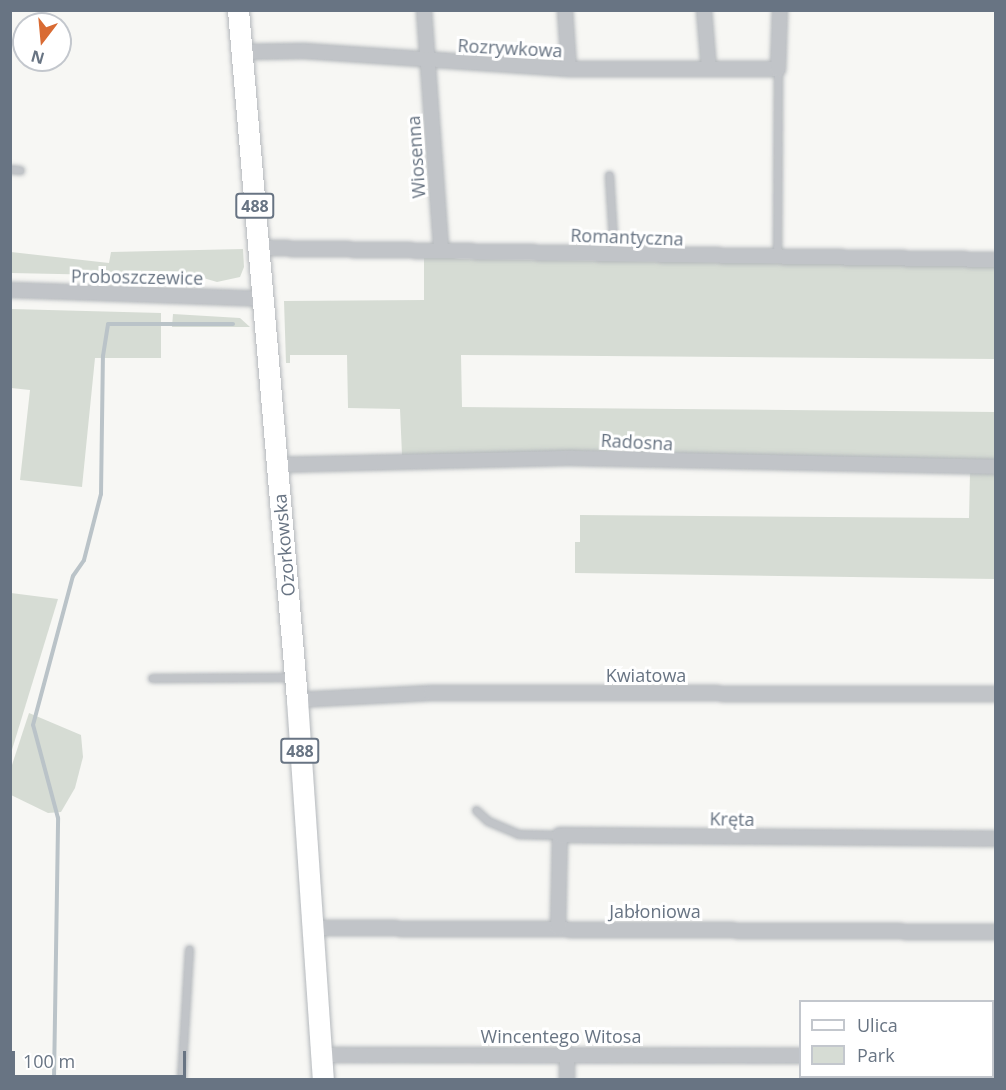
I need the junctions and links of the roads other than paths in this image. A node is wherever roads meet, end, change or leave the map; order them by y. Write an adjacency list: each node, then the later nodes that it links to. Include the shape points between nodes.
1 (238, 10): 6 (main road, Ozorkowska / 488)
2 (424, 10): 7 (street, Wiosenna)
3 (565, 10): 8 (street)
4 (704, 10): 9 (street)
5 (780, 10): 10 (street)
6 (241, 52): 7 (street, Rozrywkowa, via 304,51); 14 (main road, Ozorkowska / 488)
7 (429, 62): 8 (street, Rozrywkowa); 15 (street, Wiosenna)
8 (569, 69): 9 (street, Rozrywkowa)
9 (709, 69): 10 (street, Rozrywkowa)
10 (778, 69): 17 (lane)
11 (10, 169): 12 (lane)
12 (20, 170)
13 (609, 175): 16 (lane)
14 (258, 248): 15 (street, Romantyczna); 20 (main road, Ozorkowska / 488)
15 (441, 249): 16 (street, Romantyczna)
16 (614, 254): 17 (street, Romantyczna)
17 (777, 258): 18 (street, Romantyczna)
18 (996, 260)
19 (10, 290): 20 (street, Proboszczewice)
20 (263, 299): 21 (main road, Ozorkowska / 488)
21 (277, 465): 22 (street, Radosna, via 583,458); 23 (main road, Ozorkowska / 488)
22 (996, 467)
23 (295, 677): 24 (lane); 26 (main road, Ozorkowska / 488)
24 (152, 678)
25 (996, 694): 26 (street, Kwiatowa, via 431,693)
26 (297, 700): 30 (main road, Ozorkowska / 488)
27 (476, 810): 28 (lane, via 488,821 518,834)
28 (561, 835): 29 (street, Kręta); 31 (street)
29 (996, 839)
30 (313, 928): 31 (street, Jabłoniowa); 35 (main road, Ozorkowska / 488)
31 (558, 928): 32 (street, Jabłoniowa)
32 (996, 932)
33 (189, 949): 37 (lane)
34 (567, 1053): 35 (street, Wincentego Witosa); 36 (street, Wincentego Witosa); 39 (street)
35 (322, 1055): 38 (main road, Ozorkowska / 488)
36 (799, 1056)
37 (182, 1080)
38 (323, 1080)
39 (567, 1080)

